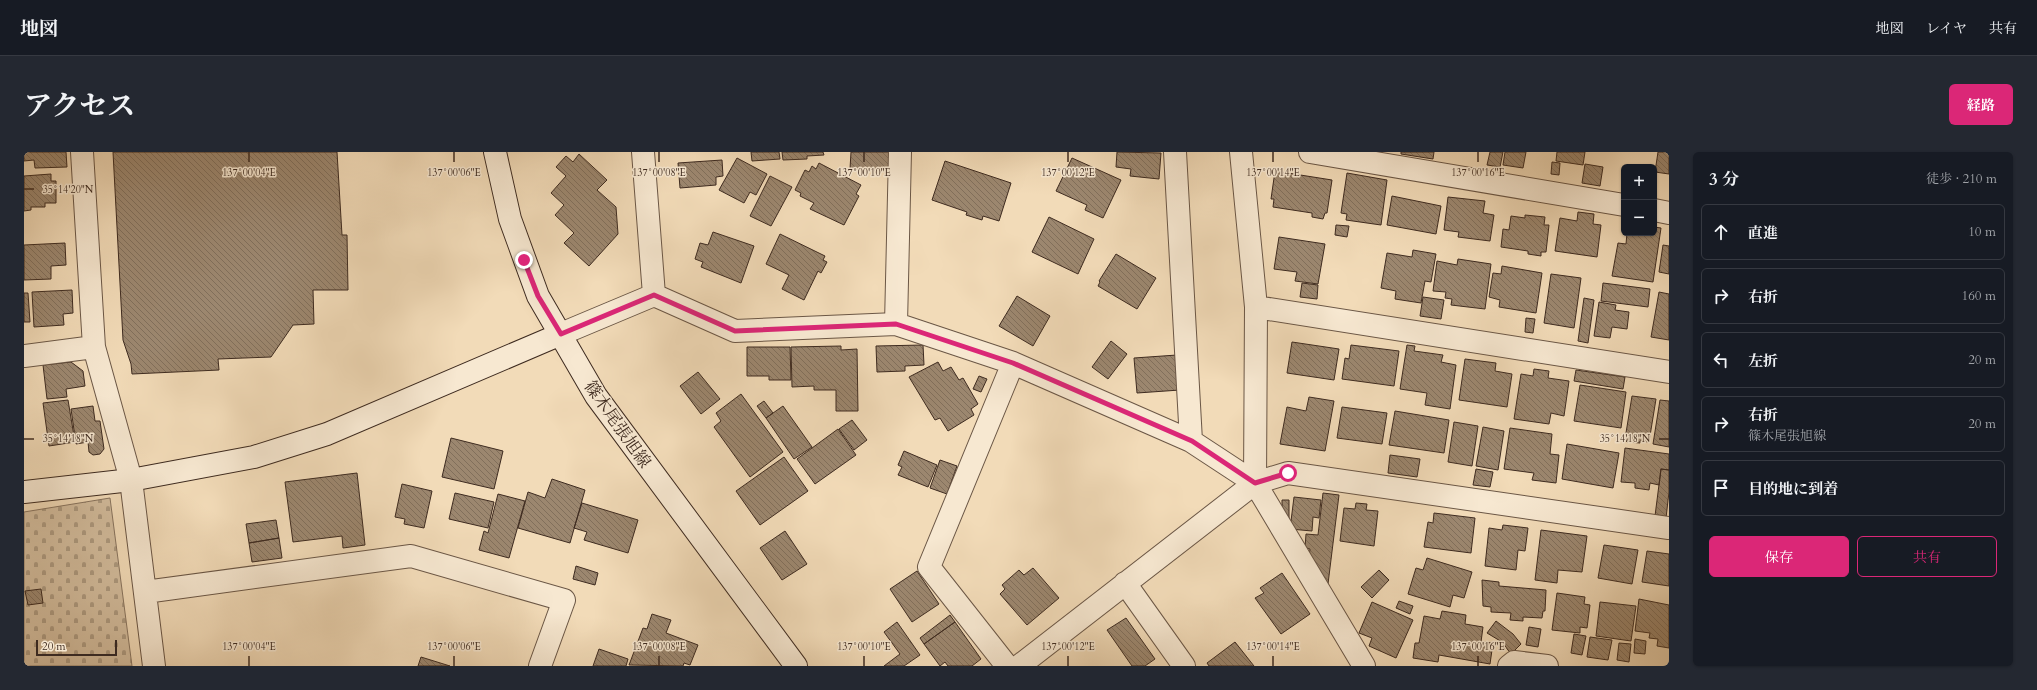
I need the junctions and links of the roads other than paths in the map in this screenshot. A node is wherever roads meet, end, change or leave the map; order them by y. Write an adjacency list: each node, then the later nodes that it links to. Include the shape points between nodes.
1 (82, 152): 15 (street)
2 (495, 152): 14 (street, 篠木尾張旭線, via 510,219 524,260 538,296)
3 (644, 152): 11 (street)
4 (900, 152): 13 (street)
5 (1175, 152): 19 (street)
6 (1241, 152): 12 (street)
7 (1310, 152): 8 (street)
8 (1621, 204)
9 (1657, 211): 10 (street)
10 (1669, 213)
11 (654, 295): 13 (street, via 735,331); 14 (street)
12 (1256, 307): 18 (street); 21 (street)
13 (896, 324): 17 (street)
14 (561, 334): 20 (street, via 327,434 254,457); 28 (street, 篠木尾張旭線, via 596,396)
15 (94, 347): 16 (street); 20 (street)
16 (24, 356)
17 (1013, 363): 19 (street); 29 (street, via 929,567)
18 (1669, 372)
19 (1192, 441): 21 (street)
20 (131, 480): 22 (street); 25 (street)
21 (1255, 483): 23 (street, via 1288,473); 24 (street); 32 (street)
22 (24, 492)
23 (1669, 528)
24 (1125, 583): 30 (street); 31 (street)
25 (145, 592): 26 (street); 27 (street, via 411,556 564,600)
26 (154, 666)
27 (540, 666)
28 (796, 666)
29 (1007, 666)
30 (1019, 666)
31 (1184, 666)
32 (1364, 666)
33 (1509, 666): 34 (street, via 1514,662)
34 (1547, 666)

